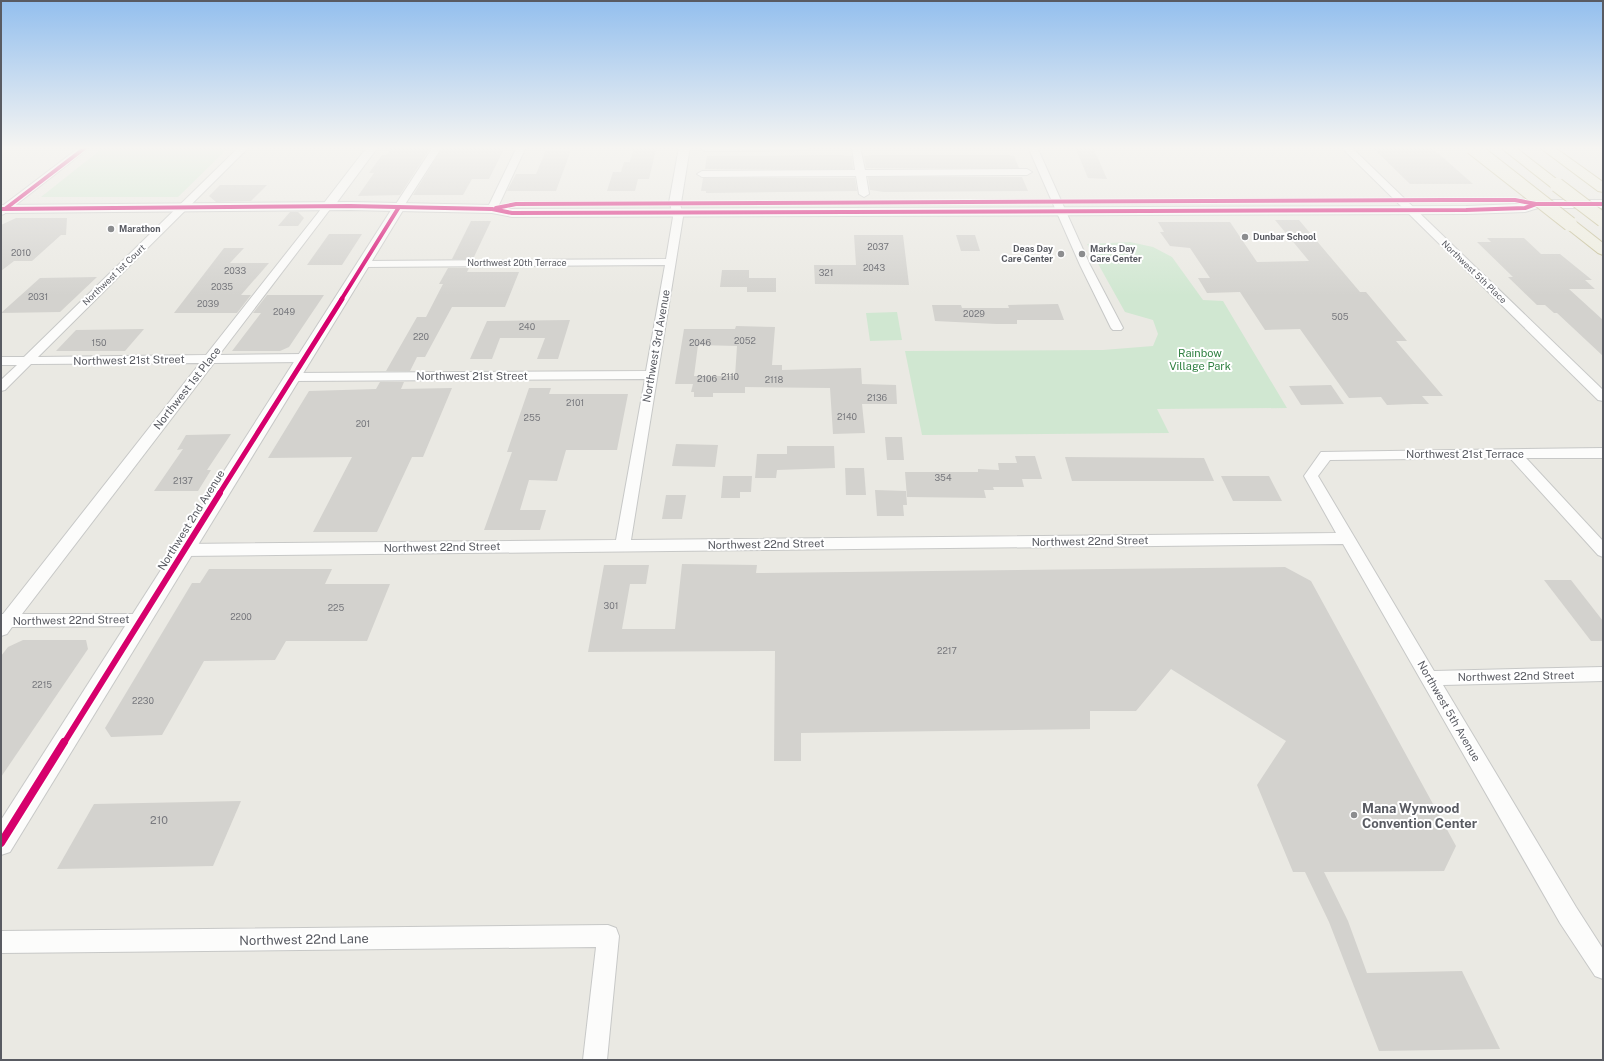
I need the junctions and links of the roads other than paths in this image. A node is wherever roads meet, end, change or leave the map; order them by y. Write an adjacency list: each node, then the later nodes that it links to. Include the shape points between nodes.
1 (21, 197): 19 (street)
2 (195, 197): 15 (street, Northwest 1st Court)
3 (335, 197): 14 (street, Northwest 1st Place)
4 (406, 197): 16 (street, Northwest 2nd Avenue)
5 (498, 197): 18 (street)
6 (678, 197): 17 (street, Northwest 3rd Avenue)
7 (1053, 197): 13 (street)
8 (1395, 197): 11 (street, Northwest 5th Place)
9 (1535, 197): 21 (highway, bridge)
10 (1572, 197): 20 (highway, bridge)
11 (1403, 204): 12 (main road, via 1525,208 1536,204); 13 (main road); 32 (street, Northwest 5th Place)
12 (1603, 204)
13 (1057, 205): 17 (main road); 24 (street)
14 (328, 206): 15 (main road); 16 (main road); 26 (street, Northwest 1st Place)
15 (184, 207): 19 (main road); 28 (street, Northwest 1st Court)
16 (399, 207): 18 (main road); 23 (street, Northwest 2nd Avenue)
17 (676, 208): 18 (main road, via 512,213); 22 (street, Northwest 3rd Avenue, via 678,217)
18 (492, 209)
19 (3, 210)
20 (1603, 220)
21 (1603, 250)
22 (670, 262): 23 (street, Northwest 20th Terrace); 29 (street, Northwest 3rd Avenue)
23 (364, 264): 25 (street, Northwest 2nd Avenue)
24 (1117, 328)
25 (305, 358): 26 (street, Northwest 21st Street); 30 (street, Northwest 2nd Avenue)
26 (210, 359): 28 (street, Northwest 21st Street); 41 (street, Northwest 1st Place)
27 (1, 361): 28 (street, Northwest 21st Street)
28 (27, 361): 31 (street, Northwest 1st Court)
29 (652, 375): 30 (street, Northwest 21st Street); 37 (street, Northwest 3rd Avenue)
30 (292, 377): 38 (street, Northwest 2nd Avenue)
31 (1, 387)
32 (1603, 397)
33 (1603, 453): 34 (street, Northwest 21st Terrace)
34 (1514, 454): 35 (street, Northwest 21st Terrace); 39 (street)
35 (1326, 455): 36 (street, Northwest 5th Avenue, via 1311,476)
36 (1347, 538): 37 (street, Northwest 22nd Street); 43 (street, Northwest 5th Avenue)
37 (623, 545): 38 (street, Northwest 22nd Street)
38 (184, 550): 40 (street, Northwest 2nd Avenue)
39 (1603, 551)
40 (140, 620): 41 (street, Northwest 22nd Street); 44 (street, Northwest 2nd Avenue)
41 (3, 624)
42 (1603, 674): 43 (street, Northwest 22nd Street)
43 (1430, 678): 46 (street, Northwest 5th Avenue, via 1568,914)
44 (1, 843)
45 (1, 942): 47 (street, Northwest 22nd Lane, via 608,936)
46 (1603, 968)
47 (595, 1060)

